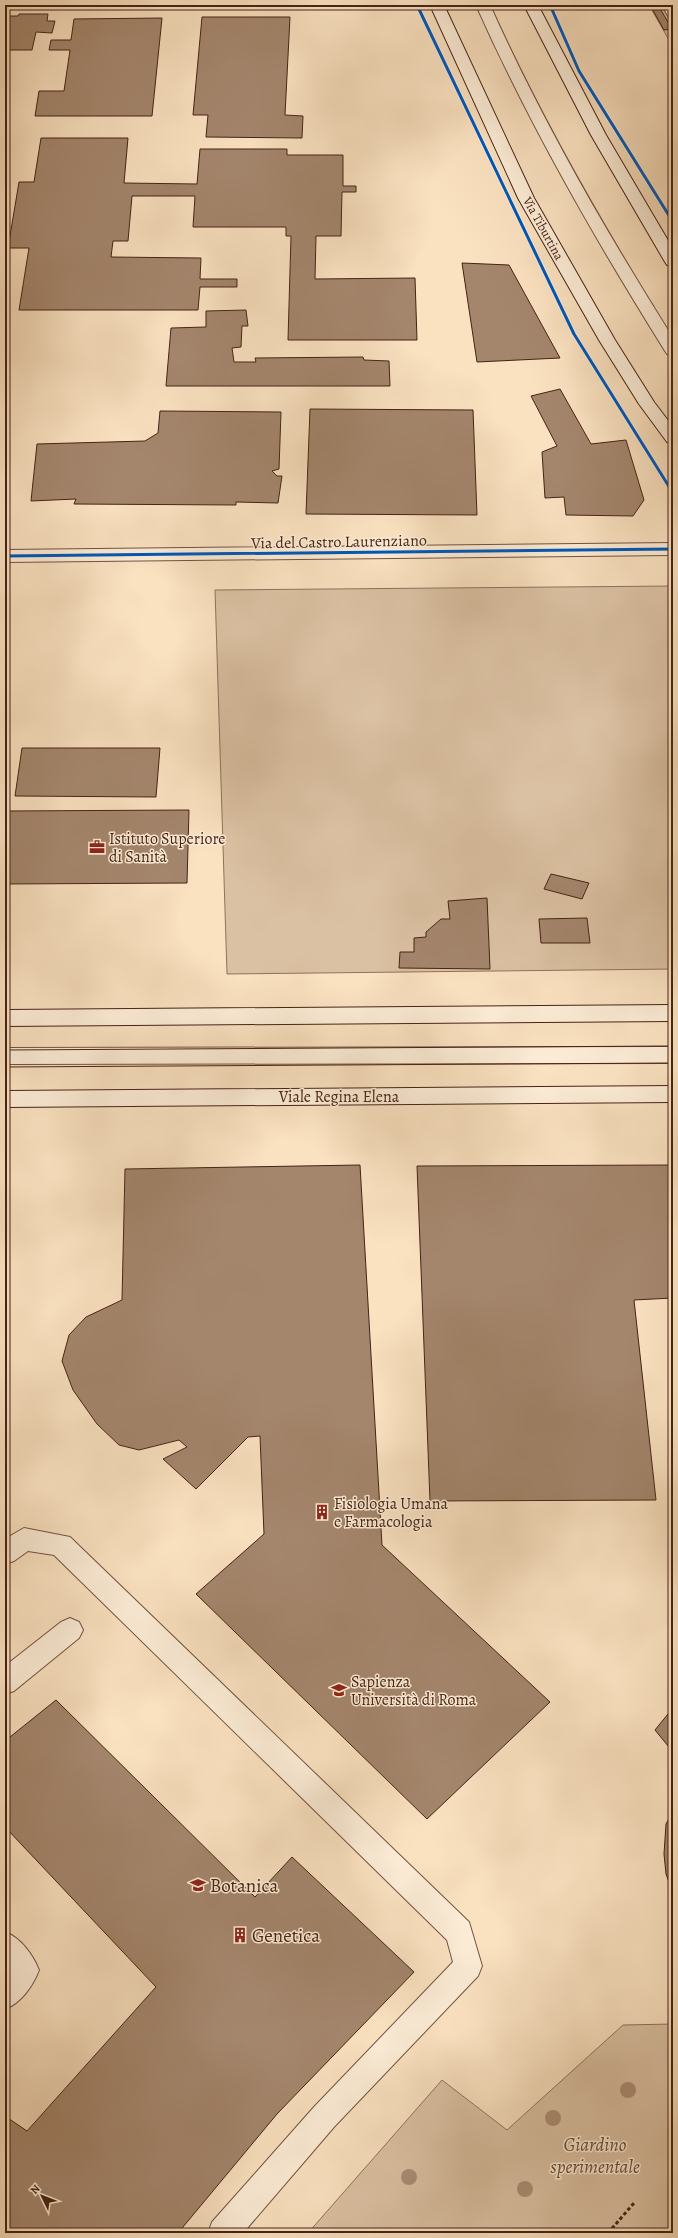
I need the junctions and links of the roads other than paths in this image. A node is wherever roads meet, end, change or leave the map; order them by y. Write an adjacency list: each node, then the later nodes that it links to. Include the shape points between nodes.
1 (437, 5): 8 (main road, Via Tiburtina, via 526,198 607,340 647,404)
2 (483, 5): 7 (main road, via 552,147 586,209)
3 (531, 5): 6 (main road, via 568,82 606,152)
4 (669, 5): 5 (main road)
5 (673, 13)
6 (673, 262)
7 (673, 351)
8 (673, 438)
9 (673, 549): 10 (main road, Via del Castro Laurenziano)
10 (5, 556)
11 (673, 1013): 12 (main road)
12 (5, 1018)
13 (5, 1056): 14 (main road)
14 (673, 1056)
15 (673, 1094): 16 (main road, Viale Regina Elena)
16 (5, 1099)
17 (5, 1553): 22 (main road, via 24,1539 61,1545 459,1932 468,1966 324,2117)
18 (70, 1630): 19 (main road)
19 (5, 1682)
20 (5, 1946): 21 (main road, via 25,1970)
21 (5, 1995)
22 (223, 2233)

